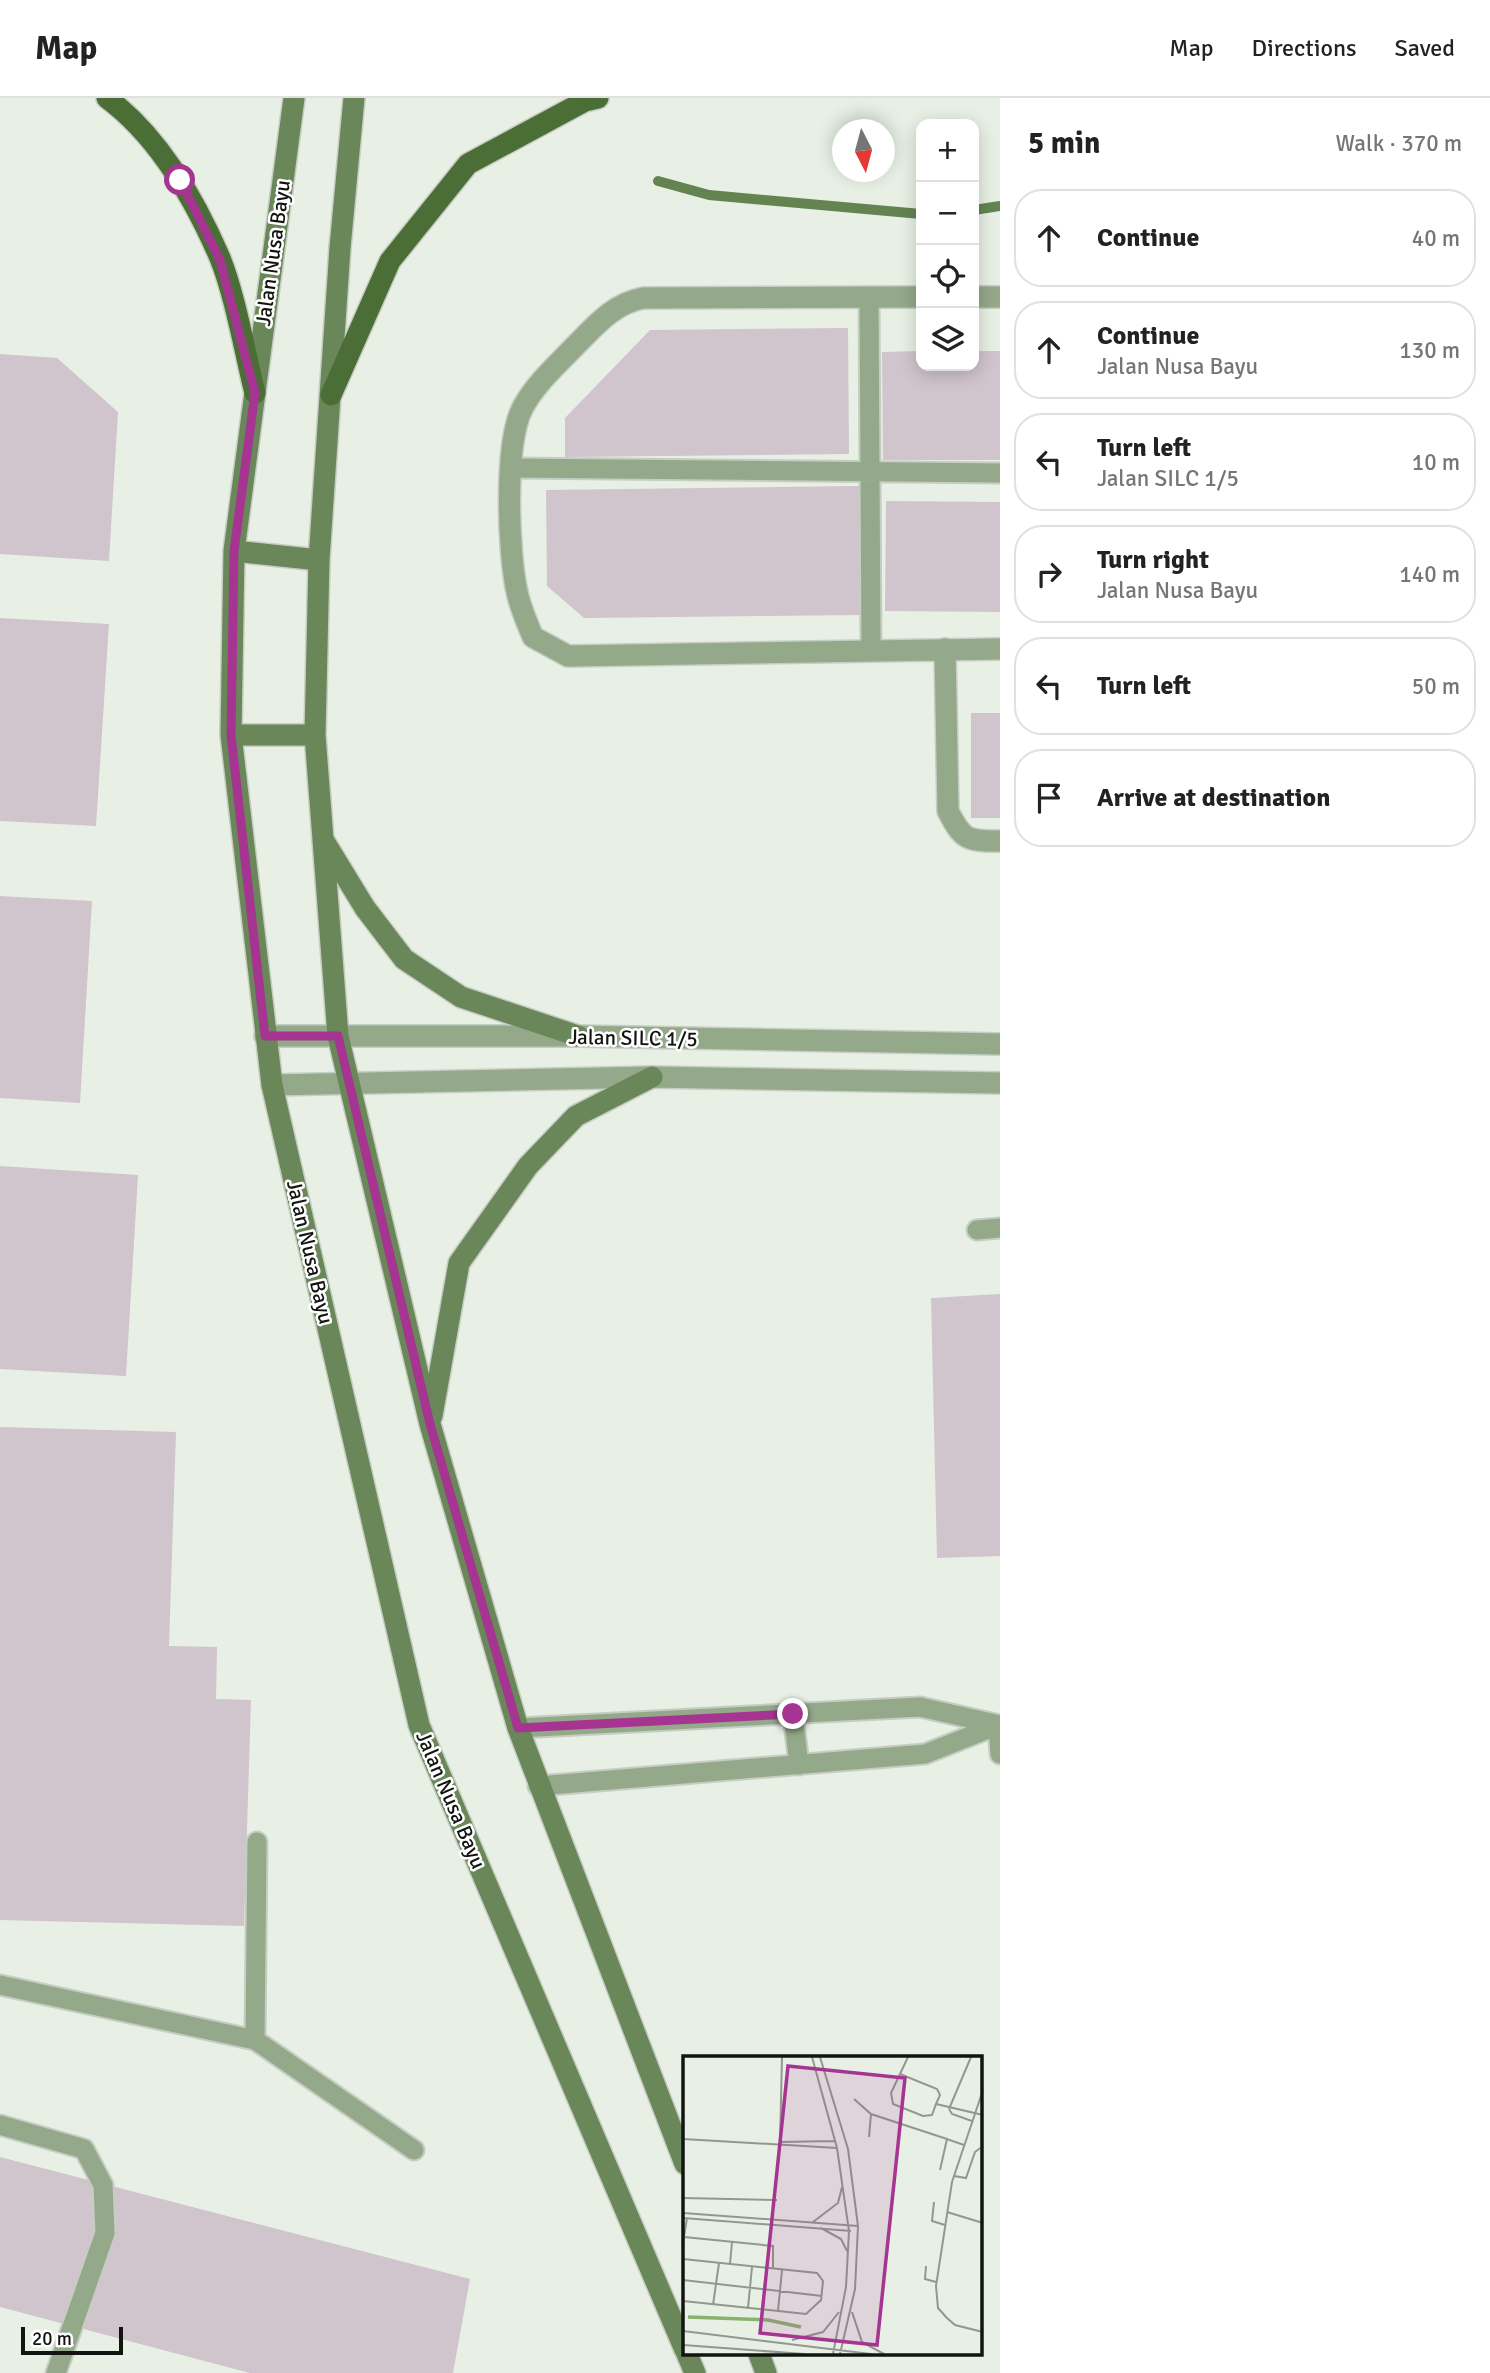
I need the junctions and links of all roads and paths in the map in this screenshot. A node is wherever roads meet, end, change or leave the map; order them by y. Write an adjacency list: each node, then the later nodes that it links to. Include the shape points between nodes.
1 (107, 98): 9 (main road, via 129,114 180,180 215,248)
2 (294, 98): 9 (main road, Jalan Nusa Bayu)
3 (354, 98): 10 (main road)
4 (598, 98): 10 (main road, via 468,164 390,261)
5 (916, 297): 8 (street)
6 (979, 297): 7 (street)
7 (1000, 297)
8 (869, 298): 11 (street, via 643,298 625,302 537,385 514,430); 12 (lane)
9 (255, 393): 14 (main road, Jalan Nusa Bayu)
10 (331, 395): 15 (main road)
11 (512, 468): 12 (lane); 18 (street, via 516,592 533,638 568,656)
12 (870, 471): 13 (lane); 18 (lane)
13 (1000, 473)
14 (234, 551): 15 (main road); 19 (main road, Jalan Nusa Bayu)
15 (319, 560): 20 (main road)
16 (945, 649): 17 (street); 18 (street); 22 (street, via 948,811 958,831 971,841)
17 (1000, 649)
18 (871, 650)
19 (231, 735): 20 (main road); 23 (main road, Jalan Nusa Bayu)
20 (315, 735): 21 (main road)
21 (321, 836): 24 (main road); 25 (main road, via 404,960 461,998)
22 (1000, 841)
23 (265, 1036): 24 (street, Jalan SILC 1/5); 30 (main road, Jalan Nusa Bayu)
24 (338, 1036): 25 (street, Jalan SILC 1/5); 29 (main road)
25 (578, 1037): 26 (street, Jalan SILC 1/5)
26 (1000, 1044)
27 (652, 1077): 28 (street, Jalan SILC 1/5); 29 (street, Jalan SILC 1/5); 33 (main road, via 576,1116 528,1166 459,1263)
28 (1000, 1083)
29 (348, 1084): 30 (street, Jalan SILC 1/5); 33 (main road)
30 (272, 1085): 46 (main road, Jalan Nusa Bayu, via 419,1725)
31 (1000, 1228): 32 (lane)
32 (977, 1230)
33 (430, 1424): 36 (main road)
34 (793, 1714): 35 (lane, via 920,1707); 36 (lane); 38 (lane)
35 (999, 1725): 37 (lane); 38 (lane, via 925,1755)
36 (518, 1728): 39 (main road)
37 (1000, 1754)
38 (799, 1765): 39 (lane)
39 (538, 1786): 45 (main road)
40 (257, 1842): 42 (lane)
41 (0, 1985): 42 (lane)
42 (255, 2040): 44 (lane)
43 (0, 2125): 49 (lane, via 84,2149 103,2185 104,2233)
44 (414, 2150)
45 (683, 2159)
46 (683, 2345)
47 (688, 2356): 50 (main road, Jalan Nusa Bayu)
48 (760, 2356): 51 (main road)
49 (57, 2373)
50 (695, 2373)
51 (766, 2373)

